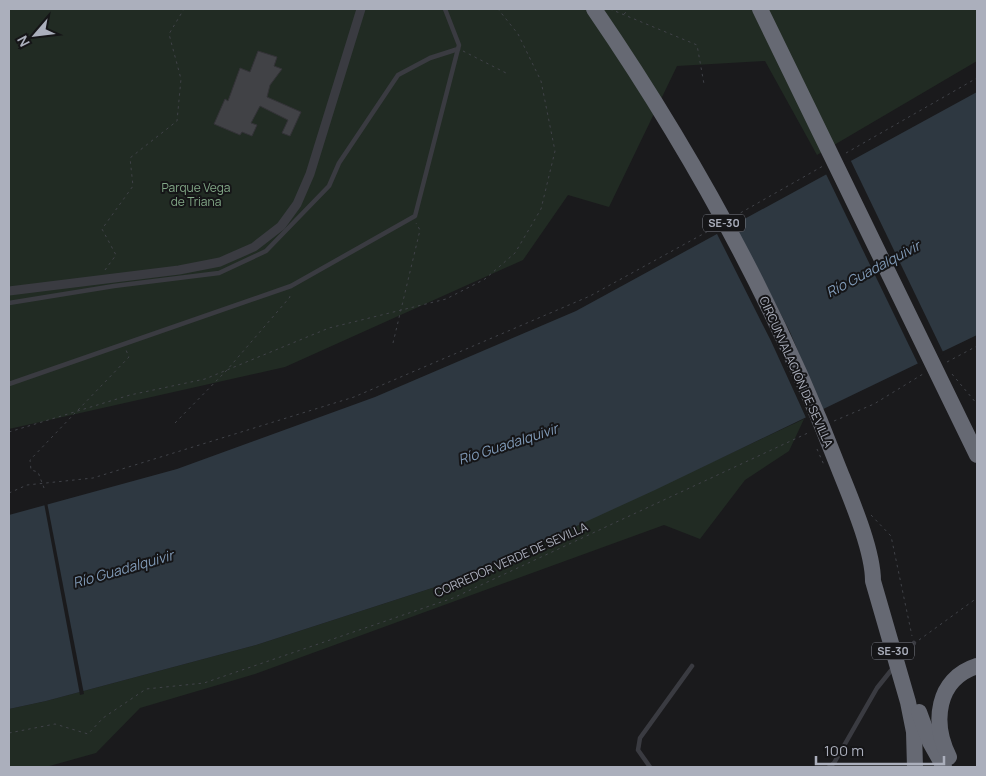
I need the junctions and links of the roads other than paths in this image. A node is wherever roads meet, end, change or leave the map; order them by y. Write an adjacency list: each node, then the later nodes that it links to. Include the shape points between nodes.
1 (361, 9): 6 (street, via 310,174 297,204 281,226 254,247 220,262)
2 (445, 9): 5 (lane)
3 (594, 9): 15 (highway, CIRCUNVALACIÓN DE SEVILLA / SE-30, via 676,138 754,279 797,368 854,508 873,570 873,581)
4 (760, 9): 9 (highway)
5 (458, 49): 7 (lane, via 430,58 398,75 339,162 329,186 266,251 220,273); 8 (lane, via 414,218 286,287)
6 (9, 292)
7 (9, 303)
8 (9, 384)
9 (946, 388): 10 (highway, via 965,406); 11 (highway)
10 (977, 432)
11 (977, 455)
12 (914, 644): 17 (lane, via 877,688)
13 (692, 666): 16 (lane, via 640,738 638,750)
14 (977, 666): 20 (highway, via 965,671 952,683 939,708 941,739)
15 (920, 730): 18 (highway, CIRCUNVALACIÓN DE SEVILLA / SE-30); 19 (highway)
16 (650, 767)
17 (830, 767)
18 (915, 767)
19 (944, 767)
20 (956, 767)

